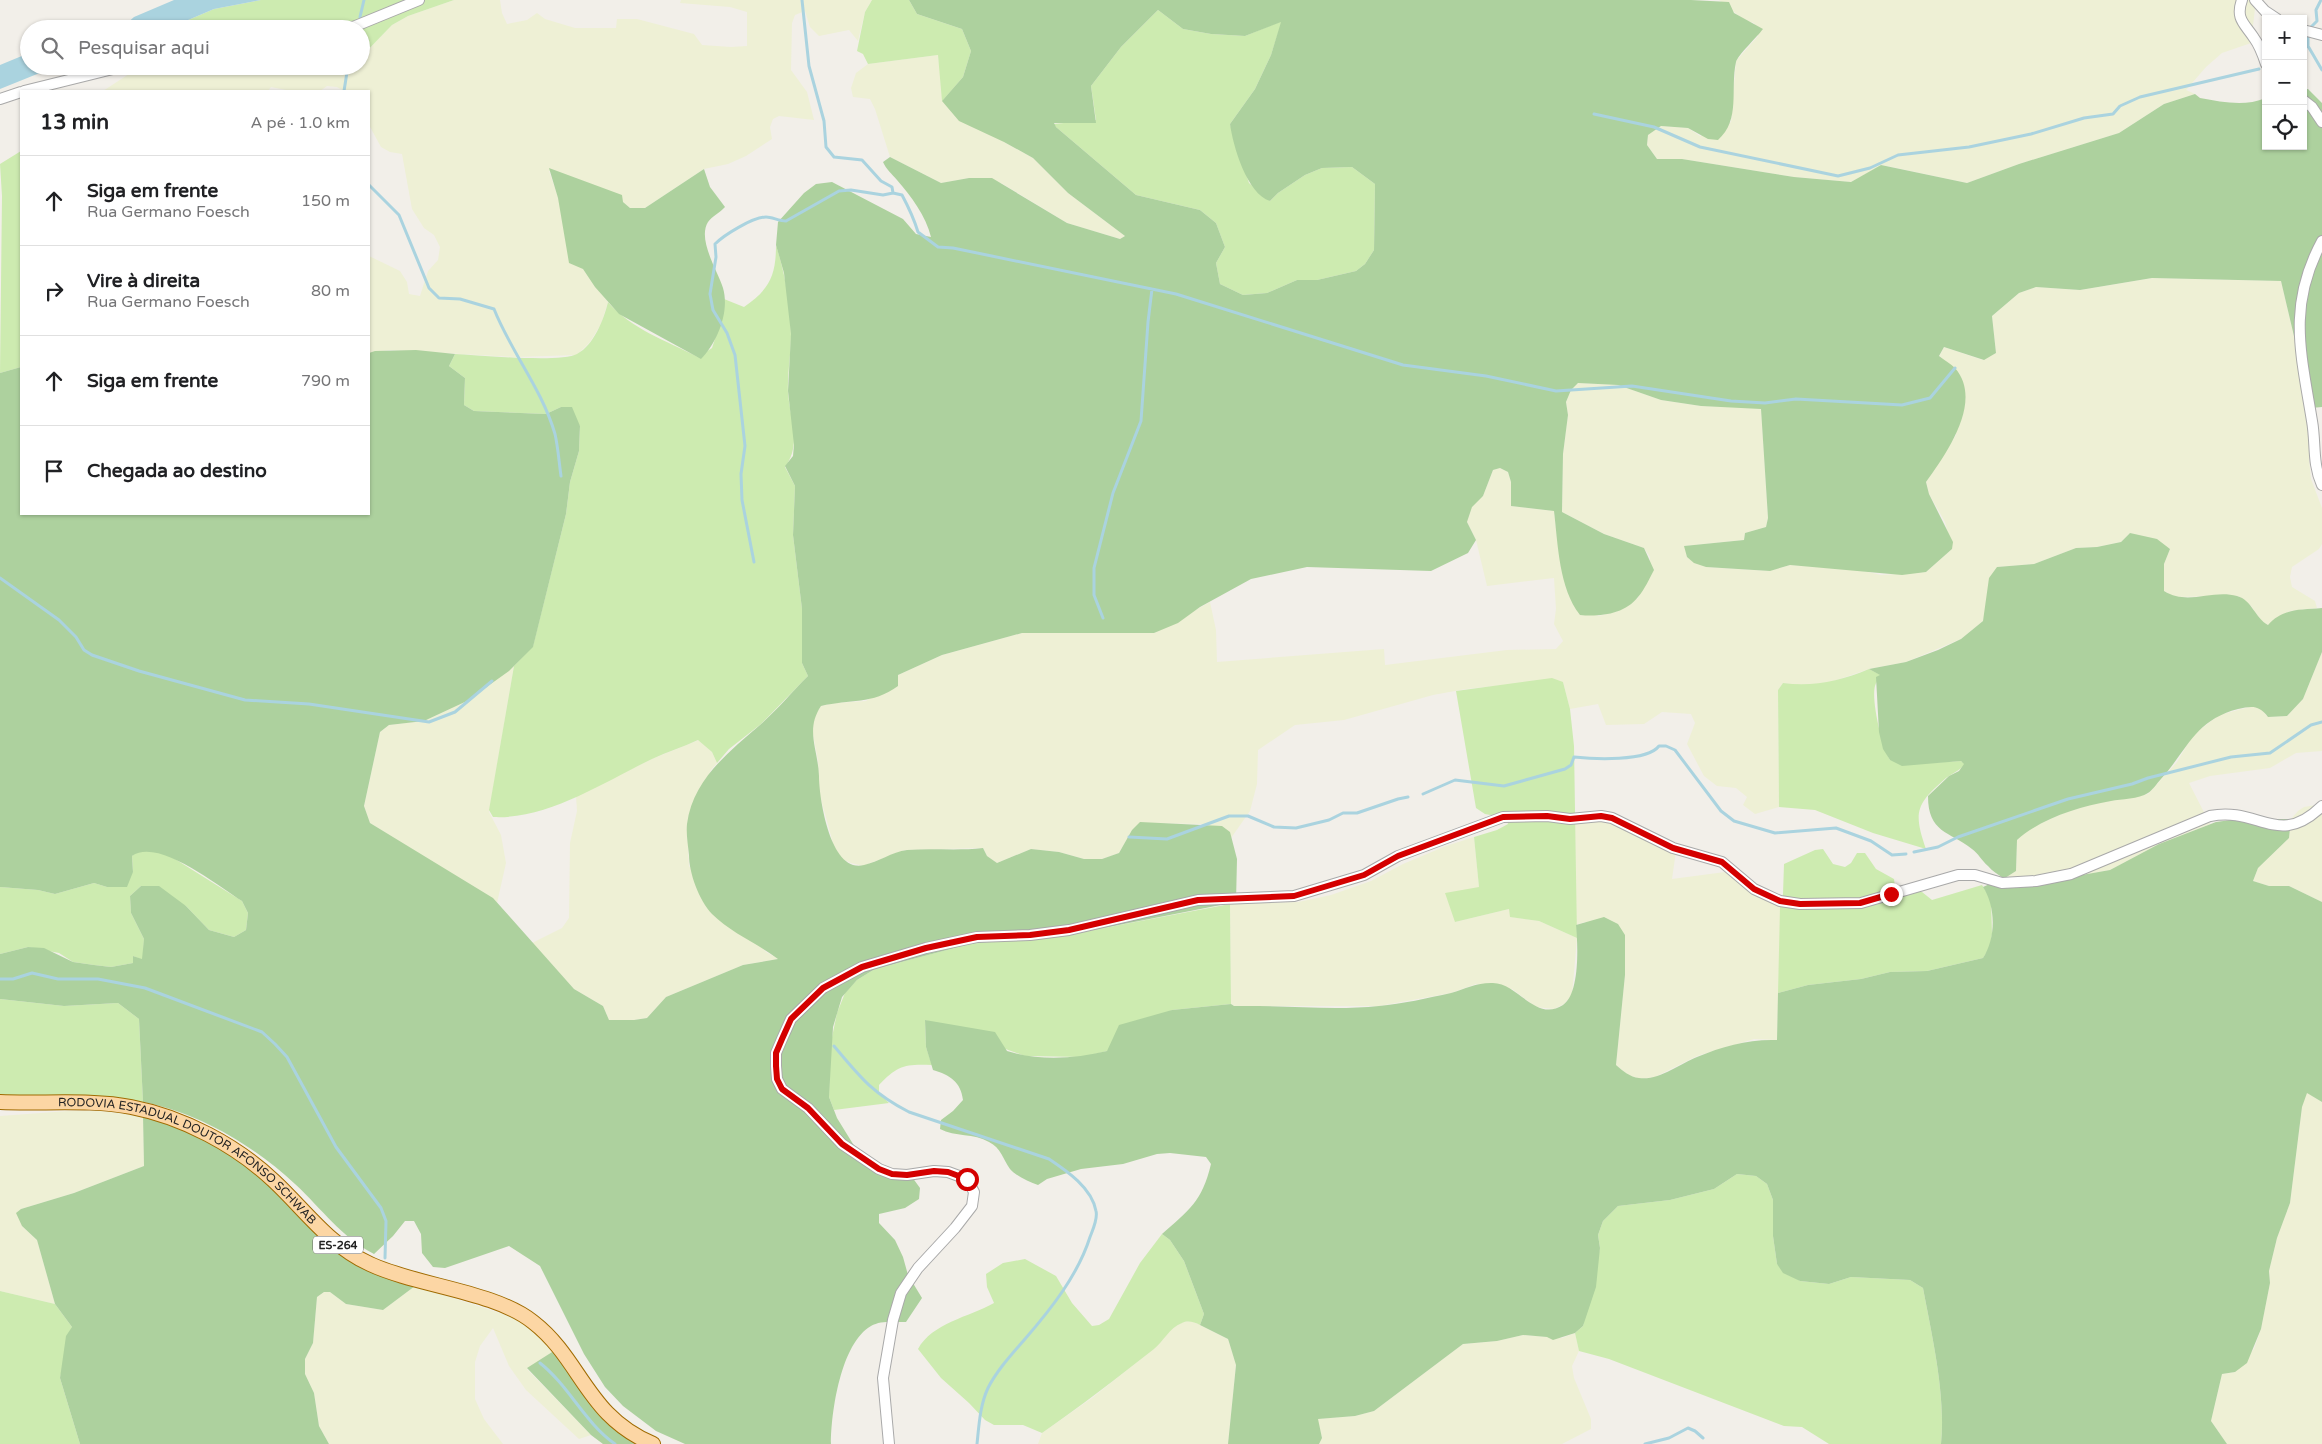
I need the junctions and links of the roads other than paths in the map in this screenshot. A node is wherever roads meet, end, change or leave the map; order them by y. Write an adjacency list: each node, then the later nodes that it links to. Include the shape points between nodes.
1 (419, 0): 5 (street)
2 (2242, 0): 8 (street, via 2241,23 2256,40)
3 (2255, 0): 4 (street)
4 (2270, 15)
5 (370, 20)
6 (2307, 31): 7 (street)
7 (2322, 34)
8 (2264, 60)
9 (90, 75): 10 (street)
10 (31, 90)
11 (20, 93): 12 (street)
12 (0, 99)
13 (2307, 103): 14 (street)
14 (2322, 122)
15 (2322, 241): 16 (street, via 2309,271 2299,317 2314,457)
16 (2322, 485)
17 (2322, 806): 20 (street, via 2301,823 2292,825 2274,825 2231,813 2210,816 2086,869 2055,878 2002,883 1975,875 1958,875 1860,903 1842,904 1800,904 1768,897 1722,862 1673,848 1612,818 1503,817 1398,856 1364,875 1294,896 1198,900 1069,930 977,937 862,967 823,988 791,1019 776,1053 777,1079 782,1089 808,1108 842,1144 879,1169 899,1174 948,1172 967,1179 974,1192 972,1206 965,1216 901,1292 883,1378)
18 (0, 1102): 19 (main road, RODOVIA ESTADUAL DOUTOR AFONSO SCHWAB / ES-264, via 131,1107 174,1120 214,1139 250,1160 348,1252 406,1278 473,1296 516,1311 532,1321 552,1340 599,1407 632,1434)
19 (653, 1444)
20 (889, 1444)

